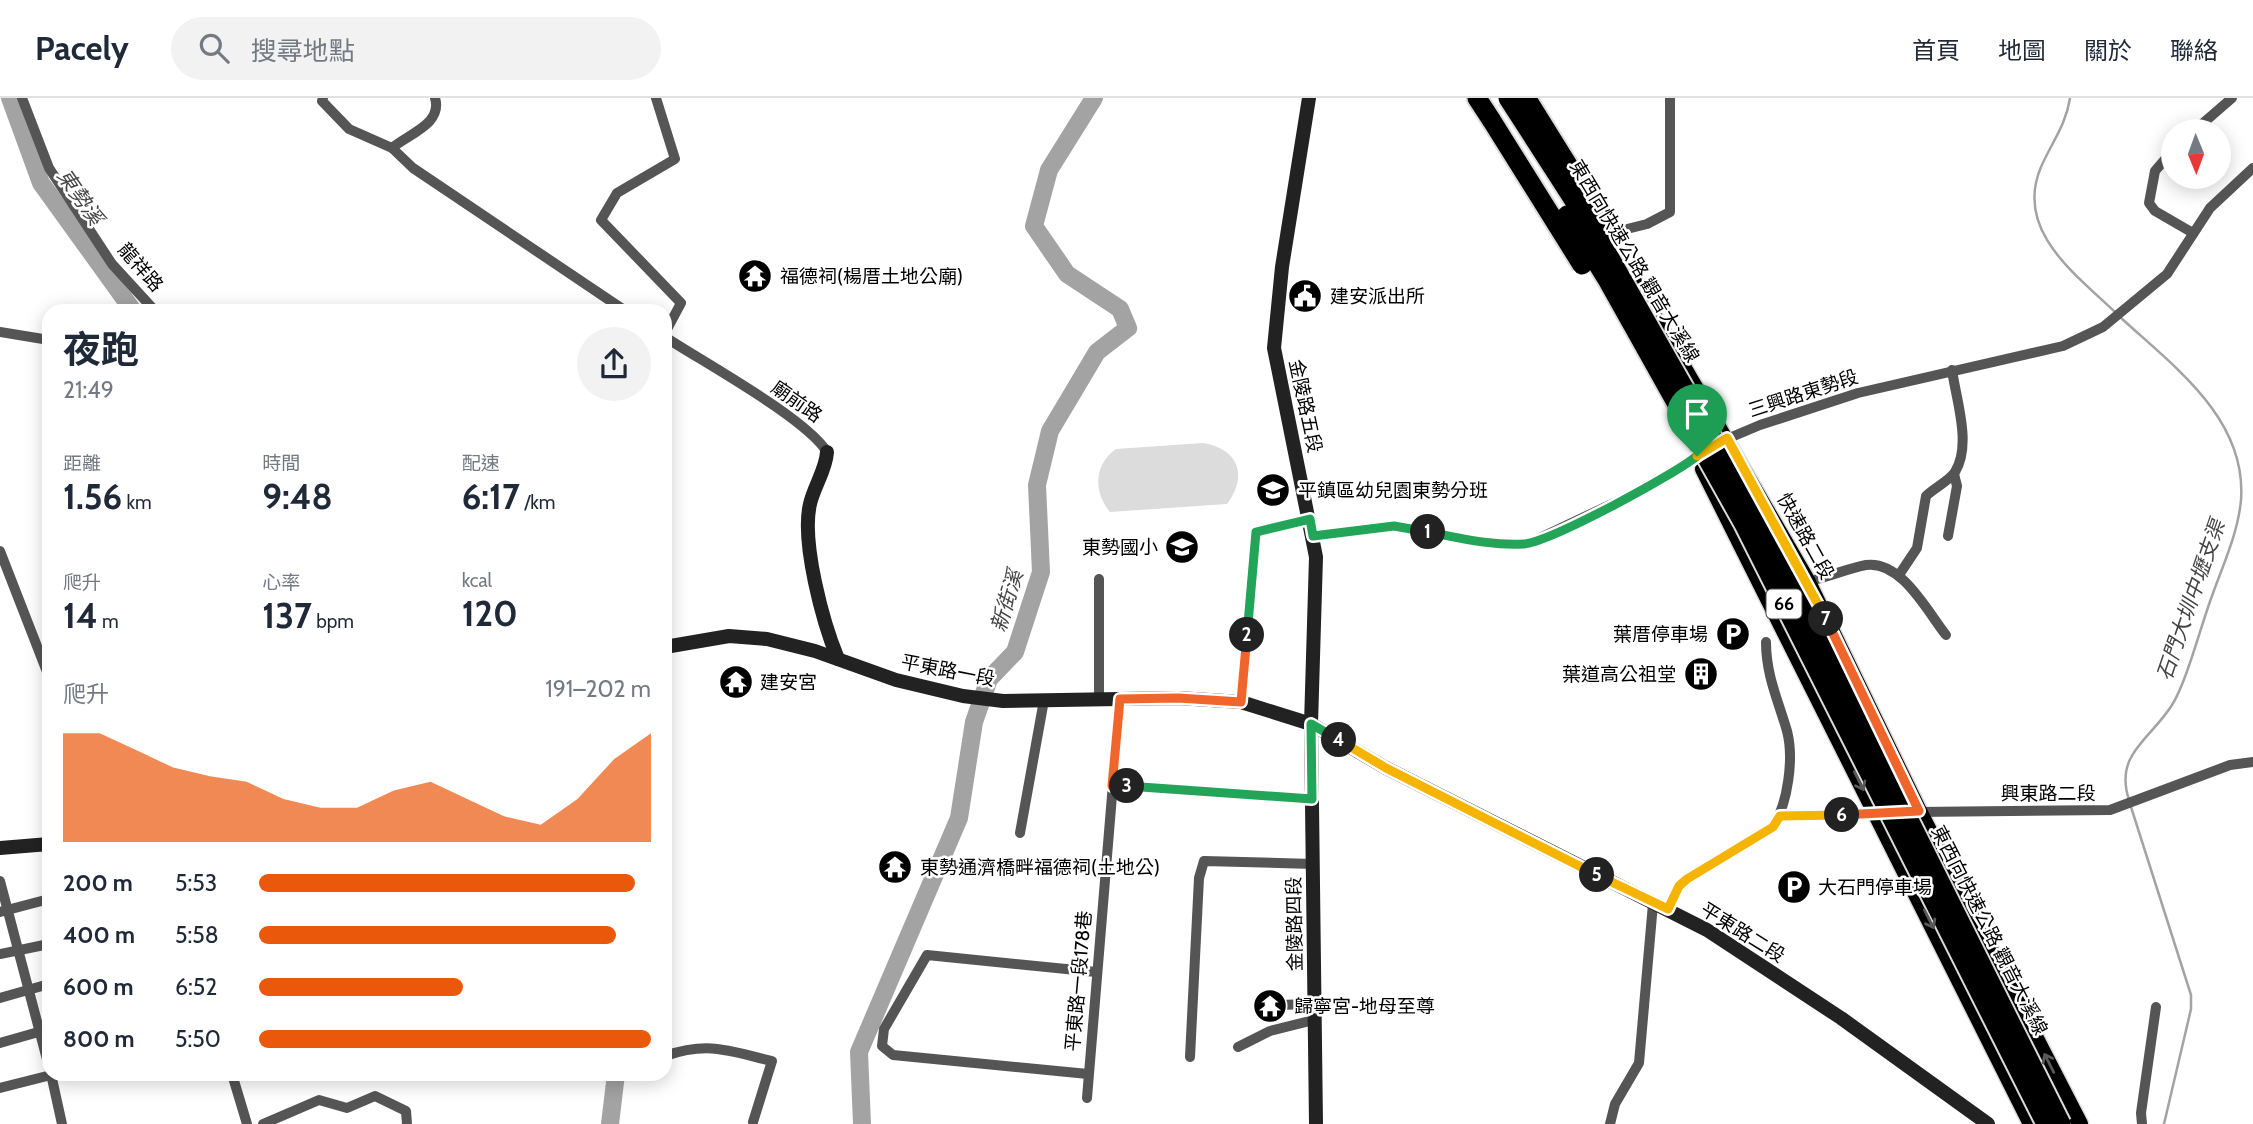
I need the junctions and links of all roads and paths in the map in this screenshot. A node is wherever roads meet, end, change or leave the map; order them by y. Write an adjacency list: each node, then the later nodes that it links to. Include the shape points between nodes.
1 (22, 98): 20 (street, 龍祥路, via 49,168 112,264)
2 (323, 98): 15 (street, via 349,130)
3 (435, 98): 15 (street, via 437,112 432,120)
4 (656, 98): 22 (street, via 675,159 617,193 601,220 681,303)
5 (1309, 98): 31 (street, 金陵路五段, via 1274,348)
6 (1477, 98): 43 (highway, bridge, via 1606,302 1792,636)
7 (1484, 98): 29 (main road, 66, via 1617,309)
8 (1495, 98): 43 (highway, 東西向快速公路 觀音大溪線 / 66, bridge, via 1608,281)
9 (1508, 98): 43 (highway, 東西向快速公路 觀音大溪線 / 66, bridge, via 1602,244 1758,518)
10 (1520, 98): 27 (main road, 快速路二段 / 66)
11 (1526, 98): 43 (highway, bridge, via 1611,235 1788,557)
12 (1670, 98): 18 (street, via 1670,212)
13 (2232, 98): 14 (street)
14 (2208, 119)
15 (392, 148): 21 (street, via 413,168)
16 (2161, 164): 19 (street, via 2155,171 2148,204)
17 (2253, 168): 19 (street, 三興路東勢段, via 2210,208)
18 (1615, 232)
19 (2193, 233): 26 (street, 三興路東勢段, via 2167,274 2103,327 2063,346)
20 (149, 304)
21 (615, 304)
22 (672, 321)
23 (0, 332): 24 (street)
24 (42, 339)
25 (672, 340): 28 (street, 廟前路, via 820,440)
26 (1952, 370): 27 (street, 三興路東勢段, via 1858,393); 30 (street, via 1962,435)
27 (1727, 438): 29 (street, 三興路東勢段); 52 (main road, 快速路二段 / 66, via 1807,580)
28 (827, 452): 42 (street, 廟前路, via 809,506 819,606)
29 (1697, 456): 32 (street, 三興路東勢段, via 1652,485 1527,544 1485,542 1394,526); 53 (main road, 66, one-way to 53)
30 (1954, 474): 33 (street, via 1957,486); 35 (street, via 1926,496 1917,548)
31 (1310, 519): 32 (street, 金陵路五段); 47 (street, via 1256,532)
32 (1313, 536): 48 (street, 金陵路五段)
33 (1948, 536)
34 (0, 551): 41 (street)
35 (1899, 575): 37 (street, via 1886,567 1867,565); 38 (street)
36 (1099, 579): 44 (street)
37 (1817, 579)
38 (1946, 635)
39 (1766, 642): 54 (street, via 1772,692 1788,734 1789,768)
40 (672, 646): 42 (street, 平東路一段, via 729,636 767,639)
41 (42, 659)
42 (838, 659): 46 (street, 平東路一段, via 896,681 963,696)
43 (1826, 670): 96 (highway, 東西向快速公路 觀音大溪線 / 66, bridge); 97 (highway, 東西向快速公路 觀音大溪線 / 66, bridge)
44 (1099, 699): 45 (street, 平東路一段); 46 (street, 平東路一段)
45 (1120, 699): 47 (street, 平東路一段); 50 (street, 平東路一段178巷)
46 (1044, 700): 55 (street)
47 (1241, 702): 48 (street, 平東路一段)
48 (1311, 724): 51 (street, 金陵路四段); 61 (street, 平東路二段, via 1386,768)
49 (2253, 762): 52 (street, 興東路二段, via 2230,765 2110,810)
50 (1112, 786): 51 (street); 67 (street, 平東路一段178巷)
51 (1312, 799): 58 (street, 金陵路四段)
52 (1919, 811): 53 (street, 興東路二段); 98 (main road, 快速路二段 / 66, one-way to 52)
53 (1876, 814): 54 (street, 興東路二段); 95 (main road, 66, one-way to 95)
54 (1780, 816): 62 (street, via 1773,827 1679,886)
55 (1020, 832)
56 (42, 845): 57 (street)
57 (0, 848)
58 (1312, 864): 71 (street, 金陵路四段); 80 (street, via 1204,861 1199,878)
59 (0, 881): 63 (street)
60 (42, 901): 63 (street)
61 (1653, 904): 62 (street, 平東路二段); 93 (street, via 1639,1063)
62 (1668, 909): 94 (street, 平東路二段, via 1841,1018)
63 (4, 911): 65 (street)
64 (42, 945): 65 (street)
65 (18, 950): 66 (street); 69 (street)
66 (0, 954)
67 (1096, 972): 81 (street, 平東路一段178巷); 81 (street, via 927,955 884,1029 882,1046 893,1055)
68 (42, 986): 69 (street)
69 (28, 990): 70 (street); 75 (street)
70 (0, 998)
71 (1314, 1004): 72 (street); 74 (street, 金陵路四段)
72 (1277, 1005)
73 (2156, 1007): 99 (street)
74 (1314, 1020): 78 (street, via 1270,1031); 92 (street, 金陵路四段)
75 (42, 1026)
76 (42, 1032): 77 (street)
77 (0, 1043)
78 (1238, 1047)
79 (672, 1054): 87 (street, via 710,1046 772,1061)
80 (1190, 1056)
81 (1088, 1073): 86 (street, 平東路一段178巷)
82 (42, 1078): 85 (street)
83 (53, 1081): 88 (street)
84 (234, 1081): 89 (street)
85 (0, 1088)
86 (1087, 1098)
87 (753, 1122)
88 (62, 1124)
89 (247, 1124)
90 (263, 1124): 91 (street, via 319,1100 347,1108 375,1096 406,1111)
91 (407, 1124)
92 (1316, 1124)
93 (1609, 1124)
94 (1988, 1124)
95 (2031, 1124)
96 (2046, 1124)
97 (2061, 1124)
98 (2080, 1124)
99 (2142, 1124)

